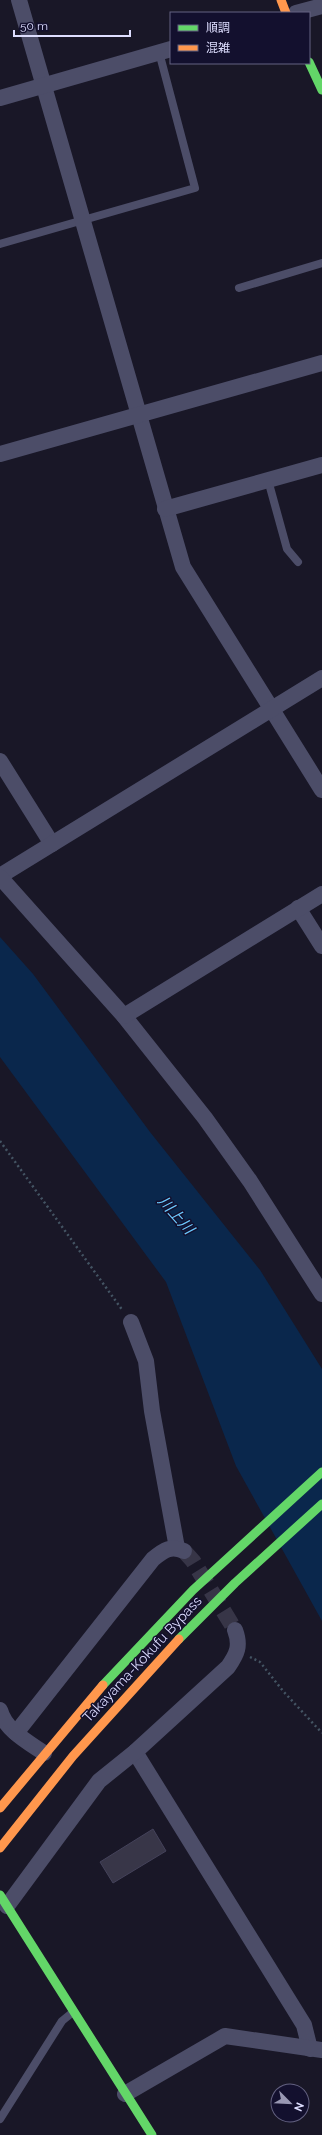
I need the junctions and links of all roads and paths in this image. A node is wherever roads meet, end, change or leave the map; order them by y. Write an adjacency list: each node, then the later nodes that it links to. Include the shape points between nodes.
1 (19, 0): 8 (street)
2 (281, 0): 4 (main road)
3 (322, 6): 5 (street)
4 (286, 12)
5 (300, 12)
6 (165, 51): 8 (street); 11 (lane, via 195,188)
7 (310, 64): 9 (main road)
8 (43, 86): 10 (street); 11 (street)
9 (322, 90)
10 (0, 98)
11 (82, 221): 12 (lane); 16 (street)
12 (0, 244)
13 (322, 264): 14 (lane)
14 (239, 288)
15 (322, 364): 16 (street)
16 (138, 416): 17 (street); 20 (street)
17 (0, 454)
18 (322, 465): 19 (street)
19 (268, 480): 20 (street); 21 (lane, via 287,549)
20 (165, 509): 23 (street, via 183,567)
21 (298, 562)
22 (322, 678): 23 (street)
23 (272, 709): 25 (street); 26 (street)
24 (0, 761): 26 (street)
25 (322, 790)
26 (52, 844): 27 (street)
27 (0, 877): 31 (street)
28 (322, 894): 29 (street)
29 (298, 908): 30 (street); 31 (street)
30 (322, 946)
31 (124, 1016): 33 (street, via 205,1118 250,1181)
32 (0, 1141): 34 (path)
33 (322, 1294)
34 (131, 1322): 44 (street, via 146,1361 152,1411 180,1550 165,1549 153,1559)
35 (322, 1472): 38 (main road, Takayama-Kokufu Bypass)
36 (292, 1486): 38 (main road)
37 (322, 1504): 43 (main road, Takayama-Kokufu Bypass, via 194,1622)
38 (232, 1551): 46 (main road, Takayama-Kokufu Bypass, via 148,1636)
39 (269, 1565): 43 (main road)
40 (235, 1630): 41 (street, via 239,1641)
41 (238, 1652): 45 (path, via 260,1662); 47 (street, via 228,1667)
42 (0, 1710): 44 (street)
43 (107, 1715): 49 (main road, Takayama-Kokufu Bypass)
44 (16, 1733): 46 (street)
45 (322, 1733)
46 (44, 1752): 48 (main road, Takayama-Kokufu Bypass)
47 (135, 1752): 50 (street, via 99,1781); 52 (street, via 304,2025)
48 (0, 1808)
49 (0, 1848)
50 (4, 1900): 51 (main road)
51 (74, 2012): 53 (main road); 54 (lane, via 62,2022)
52 (316, 2050): 53 (street, via 225,2036)
53 (125, 2094): 55 (main road)
54 (0, 2119)
55 (152, 2135)

